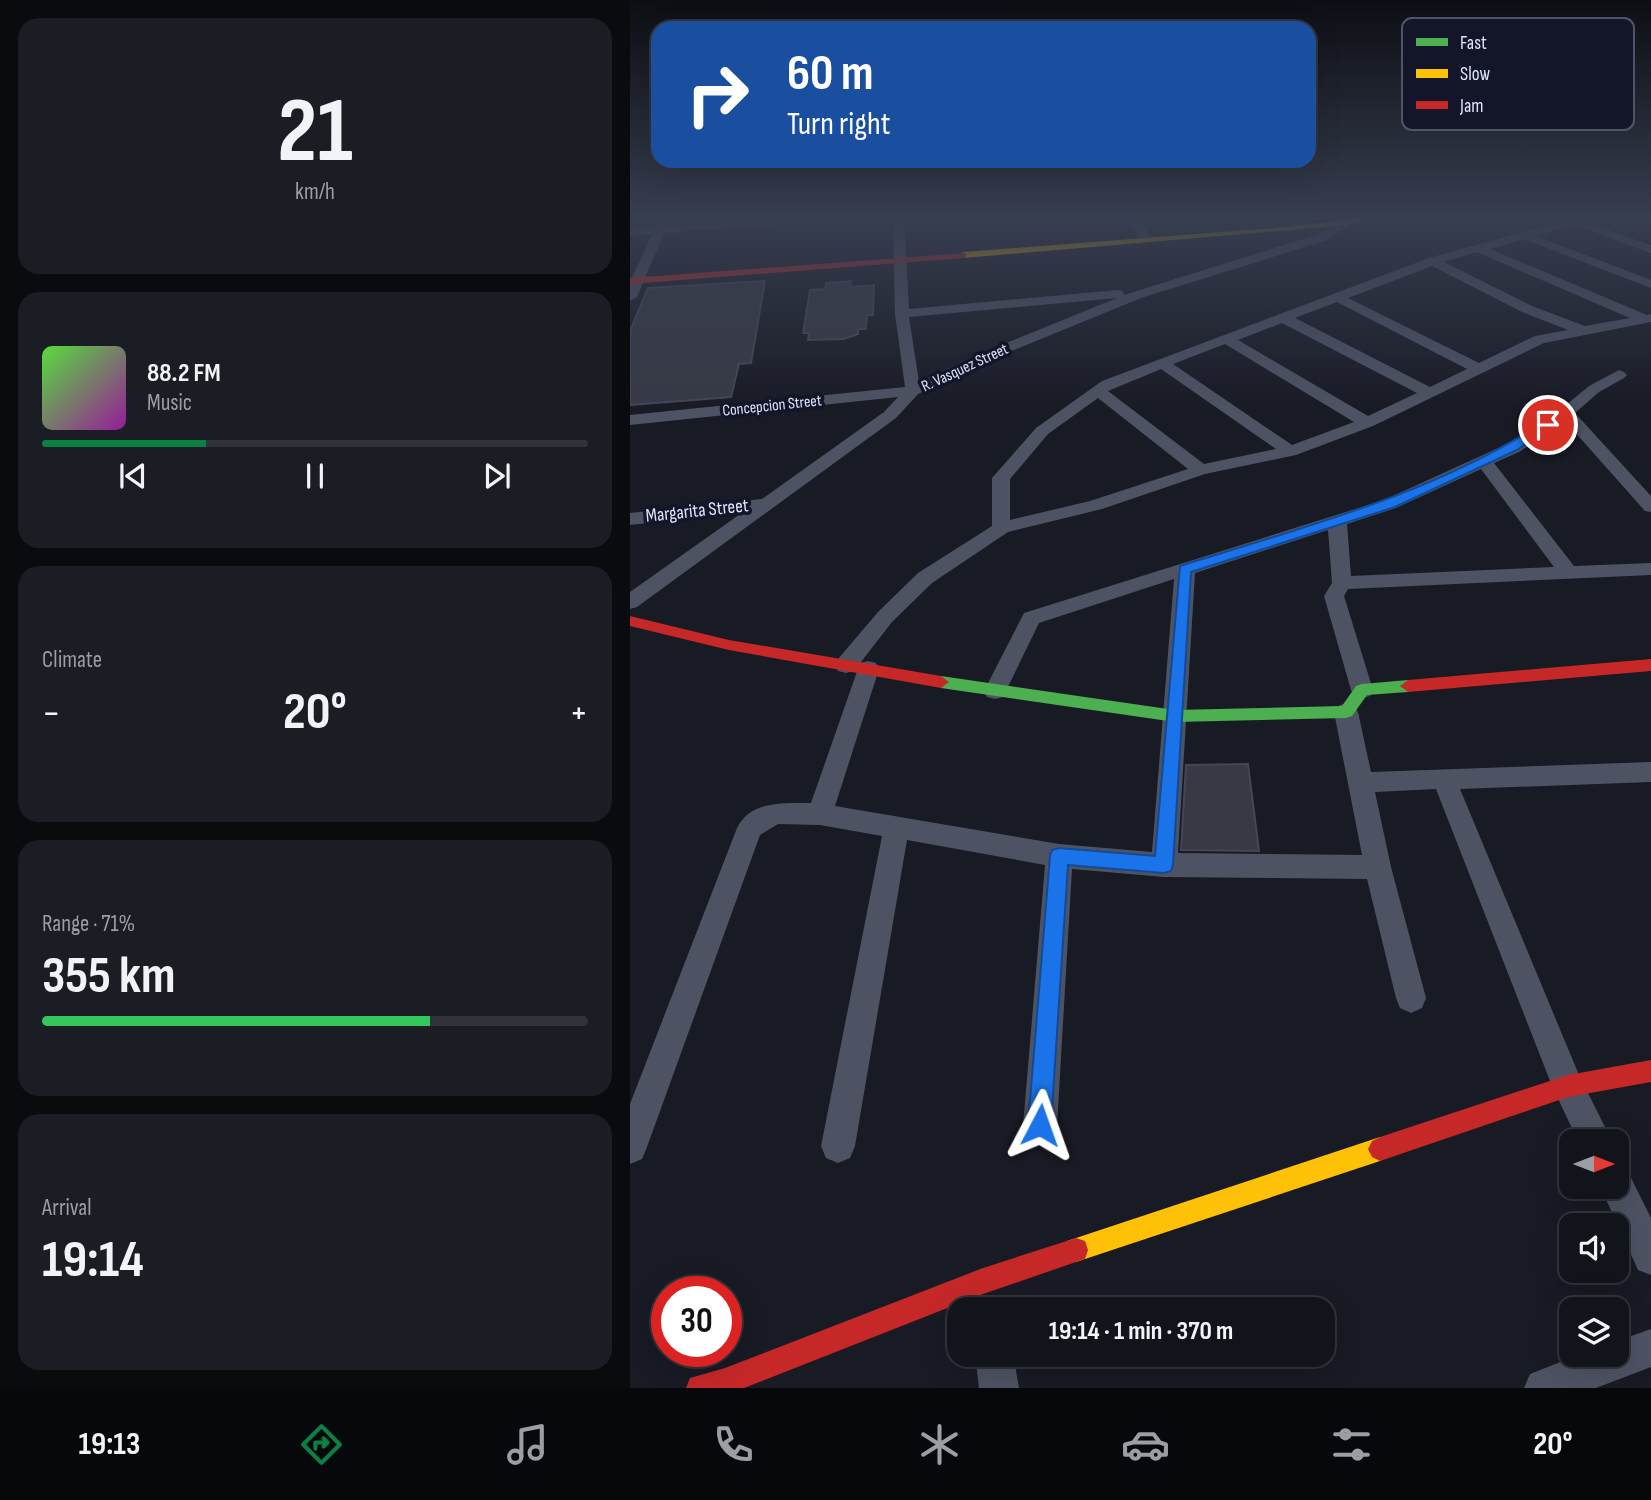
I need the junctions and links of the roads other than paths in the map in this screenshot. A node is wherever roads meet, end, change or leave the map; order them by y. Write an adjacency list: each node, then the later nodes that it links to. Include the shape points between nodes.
1 (901, 282): 8 (street)
2 (1179, 282): 6 (street, R. Vasquez Street)
3 (1375, 282): 7 (street)
4 (1473, 282): 11 (street, via 1527,310)
5 (1560, 282): 10 (street)
6 (1136, 295): 8 (street); 16 (street, R. Vasquez Street)
7 (1335, 296): 9 (street); 14 (street)
8 (902, 314): 16 (street)
9 (1282, 317): 12 (street); 18 (street)
10 (1648, 318): 11 (street)
11 (1584, 331): 14 (street, via 1540,339)
12 (1225, 338): 13 (street); 21 (street)
13 (1162, 363): 17 (street); 22 (street)
14 (1479, 369): 18 (street)
15 (1619, 375): 19 (street)
16 (913, 391): 20 (street, Concepcion Street); 25 (street, R. Vasquez Street, via 890,415)
17 (1098, 391): 24 (street); 29 (street, via 1042,431 1001,478)
18 (1430, 393): 21 (street)
19 (1566, 413): 23 (street); 26 (street)
20 (630, 421)
21 (1367, 423): 22 (street)
22 (1290, 451): 24 (street)
23 (1484, 461): 28 (street, via 1390,504); 32 (street)
24 (1201, 470): 29 (street, via 1096,505)
25 (765, 504): 27 (street, Margarita Street); 34 (street, R. Vasquez Street)
26 (1651, 507)
27 (630, 519)
28 (1337, 521): 30 (street); 33 (street)
29 (1001, 528): 37 (street, via 925,578 885,617)
30 (1185, 569): 39 (street, via 1031,618); 41 (street)
31 (1651, 569): 32 (street)
32 (1567, 571): 33 (street)
33 (1342, 583): 38 (street, via 1334,596)
34 (630, 602)
35 (630, 621): 37 (street, via 729,645)
36 (1651, 665): 38 (street)
37 (857, 667): 39 (street); 45 (street)
38 (1362, 690): 40 (street)
39 (995, 691): 41 (street)
40 (1346, 712): 41 (street); 44 (street)
41 (1175, 716): 48 (street)
42 (1651, 772): 43 (street)
43 (1444, 779): 44 (street); 52 (street)
44 (1359, 782): 49 (street)
45 (820, 814): 46 (street); 56 (street, via 774,813 750,828)
46 (896, 828): 47 (street); 55 (street)
47 (1059, 856): 48 (street); 53 (street)
48 (1164, 865): 49 (street)
49 (1378, 867): 50 (street)
50 (1411, 998)
51 (1651, 1071): 52 (street)
52 (1568, 1086): 54 (street); 59 (street)
53 (1040, 1125)
54 (1589, 1129)
55 (838, 1146)
56 (630, 1147)
57 (1623, 1199): 58 (street)
58 (1651, 1257)
59 (985, 1295): 62 (street)
60 (1651, 1348): 64 (street)
61 (996, 1367): 63 (street)
62 (716, 1386)
63 (999, 1388)
64 (1544, 1388)

